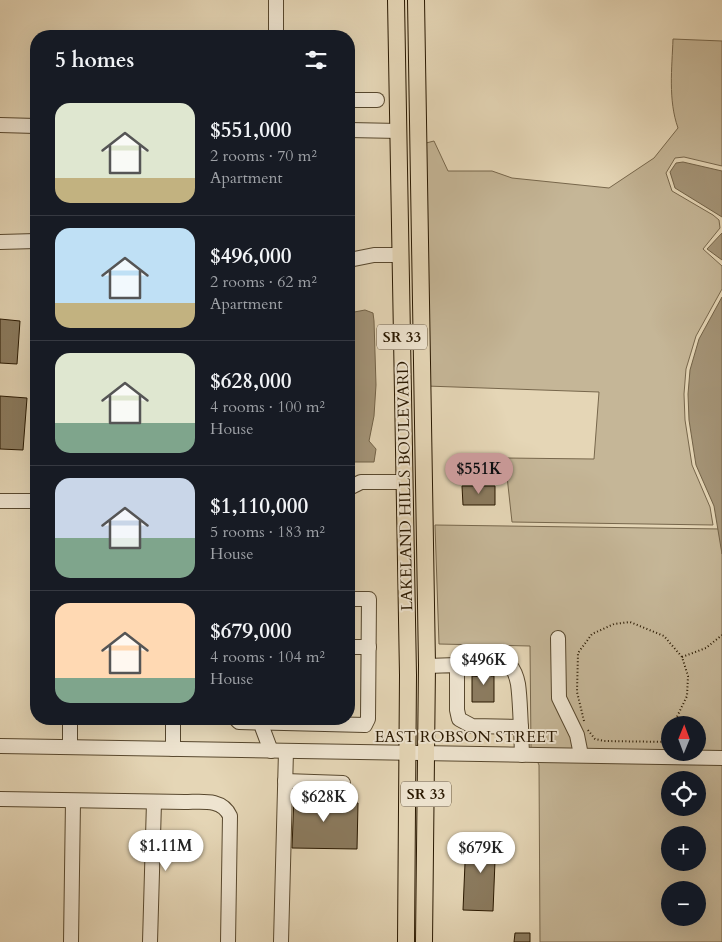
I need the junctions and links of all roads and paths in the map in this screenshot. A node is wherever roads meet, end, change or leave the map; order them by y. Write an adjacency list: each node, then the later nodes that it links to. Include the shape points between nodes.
1 (276, 0): 4 (street)
2 (396, 0): 10 (main road, LAKELAND HILLS BOULEVARD / SR 33)
3 (416, 0): 15 (main road, LAKELAND HILLS BOULEVARD / SR 33)
4 (276, 30)
5 (355, 100): 6 (street)
6 (377, 100)
7 (0, 124): 8 (street)
8 (30, 126)
9 (355, 130): 10 (street)
10 (399, 131): 13 (main road, LAKELAND HILLS BOULEVARD / SR 33)
11 (30, 241): 12 (street)
12 (0, 242)
13 (401, 255): 14 (street); 15 (main road, via 410,264 413,280 414,386); 16 (main road, LAKELAND HILLS BOULEVARD / SR 33)
14 (355, 259)
15 (422, 414): 27 (main road, LAKELAND HILLS BOULEVARD / SR 33)
16 (405, 482): 17 (street, via 362,482); 40 (main road, LAKELAND HILLS BOULEVARD / SR 33)
17 (355, 485)
18 (0, 501): 19 (street)
19 (30, 501)
20 (355, 598): 24 (street, via 369,599)
21 (722, 635): 25 (path, via 706,648)
22 (558, 638): 43 (street, via 559,698 577,735)
23 (355, 647): 24 (street)
24 (369, 647): 29 (street, via 368,719 365,725)
25 (682, 657): 28 (path, via 688,676 687,696); 34 (path, via 664,636 630,622 614,624 592,634 581,648 577,660 580,709 595,739)
26 (457, 665): 27 (street); 33 (street, via 457,710 463,723); 33 (street, via 467,655 481,651 494,652 508,664 518,682)
27 (427, 666): 41 (main road, LAKELAND HILLS BOULEVARD / SR 33)
28 (677, 716)
29 (355, 724)
30 (70, 725): 36 (street)
31 (173, 725): 37 (street)
32 (261, 725): 38 (street)
33 (521, 727): 42 (street)
34 (661, 742)
35 (0, 746): 36 (street, EAST ROBSON STREET)
36 (70, 747): 37 (street, EAST ROBSON STREET)
37 (173, 749): 38 (street, EAST ROBSON STREET)
38 (271, 751): 39 (street, EAST ROBSON STREET)
39 (286, 751): 40 (street, EAST ROBSON STREET); 45 (street)
40 (408, 754): 41 (street, EAST ROBSON STREET); 54 (main road, LAKELAND HILLS BOULEVARD / SR 33)
41 (427, 754): 42 (street, EAST ROBSON STREET); 55 (main road, LAKELAND HILLS BOULEVARD / SR 33)
42 (522, 755): 43 (street, EAST ROBSON STREET)
43 (581, 755): 44 (street, EAST ROBSON STREET)
44 (722, 758)
45 (285, 781): 46 (street); 53 (street)
46 (343, 782)
47 (0, 799): 48 (street)
48 (74, 801): 49 (street); 50 (street)
49 (154, 802): 51 (street); 52 (street, via 215,802 230,816)
50 (71, 942)
51 (150, 942)
52 (228, 942)
53 (281, 942)
54 (406, 942)
55 (424, 942)

